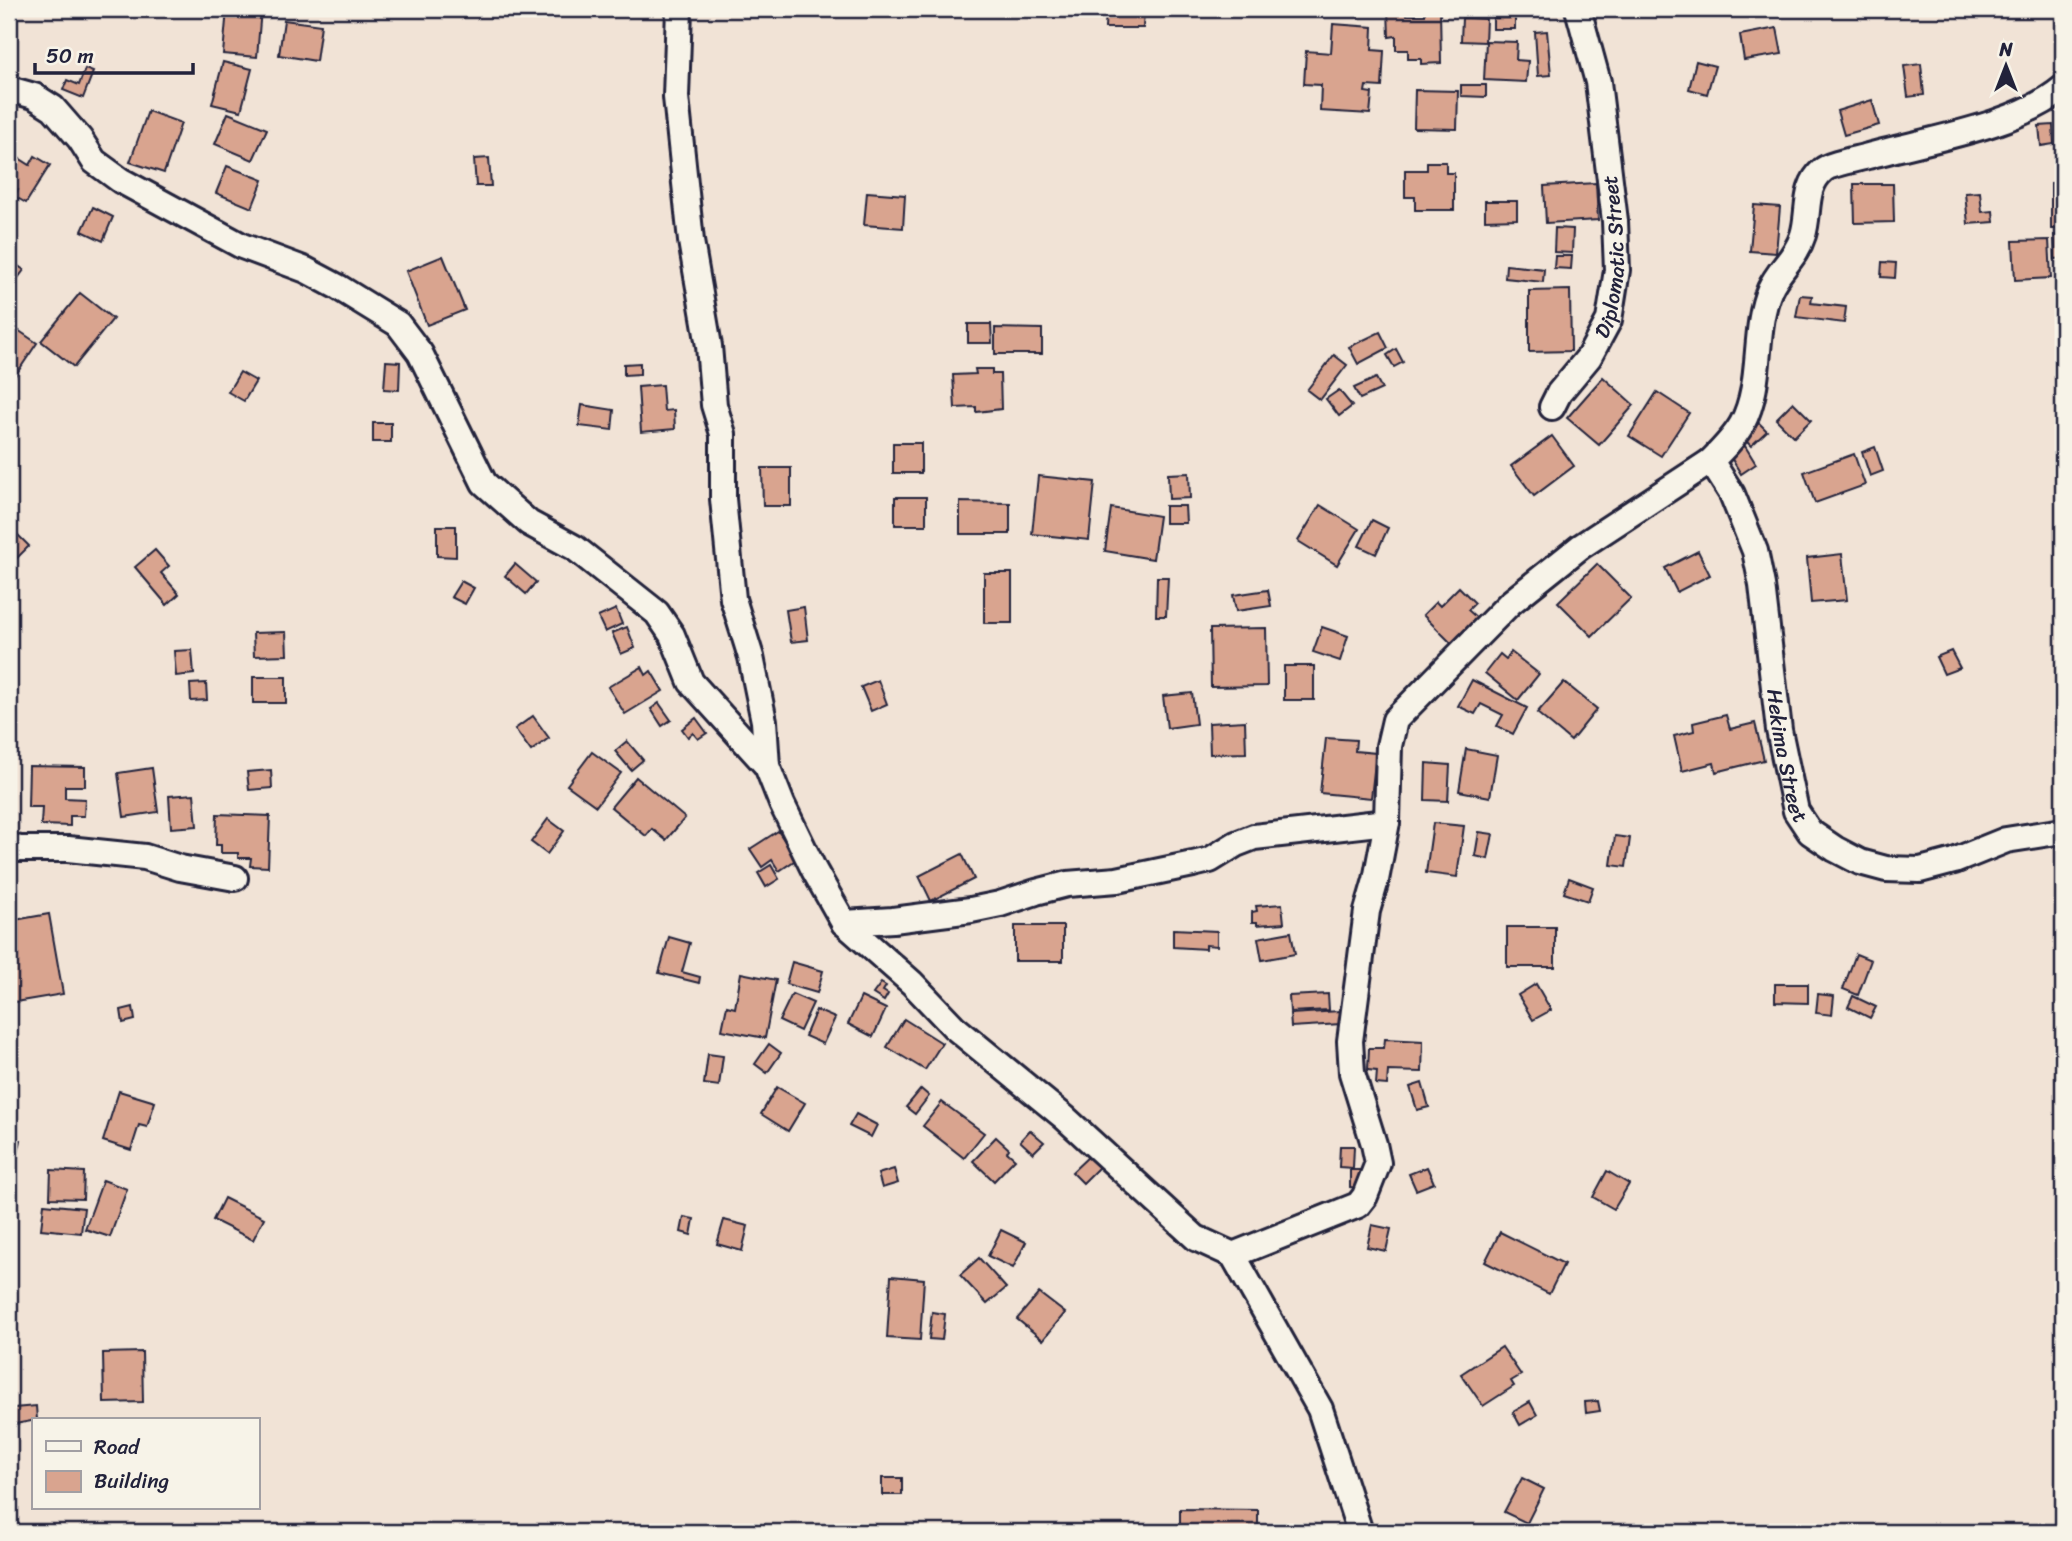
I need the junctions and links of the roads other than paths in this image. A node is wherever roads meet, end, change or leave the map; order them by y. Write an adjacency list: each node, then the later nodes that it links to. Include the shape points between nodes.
1 (679, 9): 7 (street, via 676,97 691,241 714,405 723,434 723,499 733,599 751,657 764,721)
2 (1578, 9): 5 (street, Diplomatic Street, via 1598,82 1617,270 1609,320 1589,358)
3 (2063, 88): 6 (street, via 1988,125 1824,169 1809,190 1798,251 1770,288 1753,391 1742,424)
4 (9, 89): 7 (street, via 53,108 94,161 120,180 242,246 306,270 398,324 420,353 484,483 529,523 575,548 657,613 672,635 691,682)
5 (1552, 407)
6 (1712, 461): 8 (street, via 1580,547 1510,603 1395,720); 9 (street, Hekima Street, via 1732,494 1755,551 1779,730 1796,811 1810,832 1860,862 1885,869 1920,870 2006,840)
7 (767, 766): 12 (street, via 814,870)
8 (1387, 821): 12 (street, via 1254,836 1210,860 1117,880 1068,884 971,910); 13 (street, via 1367,911 1350,1041 1352,1073 1378,1163 1372,1181 1358,1205)
9 (2063, 831)
10 (9, 846): 11 (street, via 145,857)
11 (235, 878)
12 (844, 923): 13 (street, via 954,1027 1064,1117 1196,1238)
13 (1233, 1255): 14 (street, via 1320,1409)
14 (1360, 1532)

